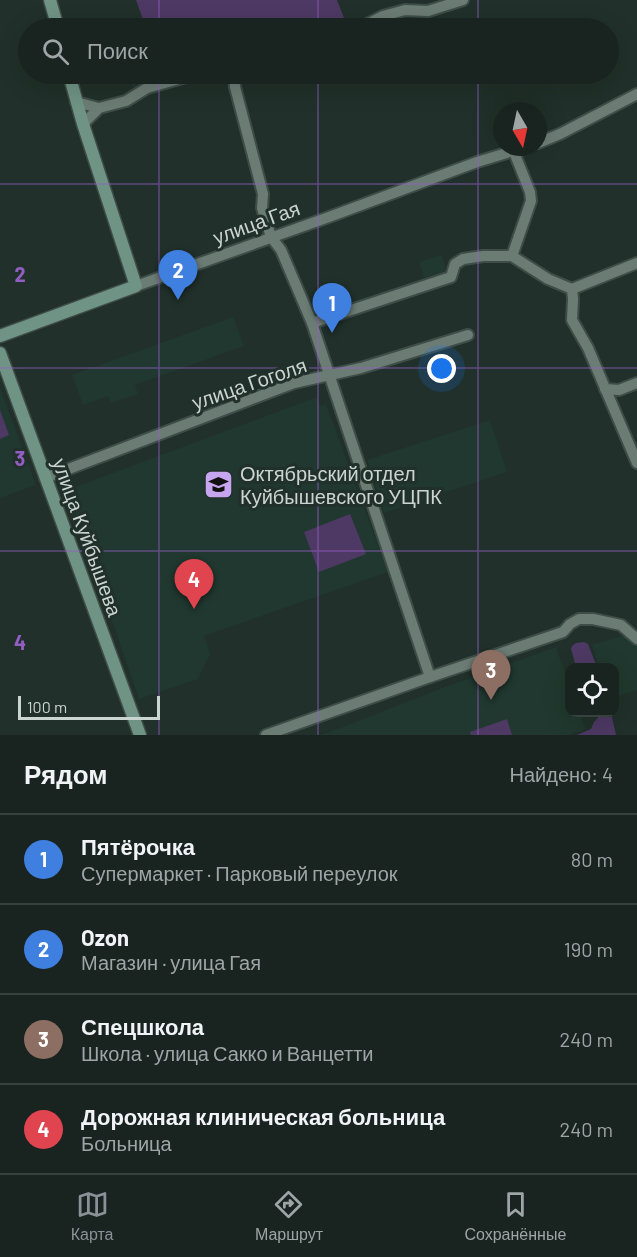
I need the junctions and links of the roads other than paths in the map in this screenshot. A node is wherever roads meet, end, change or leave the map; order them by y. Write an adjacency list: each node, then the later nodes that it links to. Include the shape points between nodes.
1 (50, 0): 3 (main road)
2 (463, 0): 4 (street, via 428,11 405,10)
3 (55, 18)
4 (379, 18)
5 (72, 84): 9 (main road)
6 (161, 84): 10 (street, via 126,101)
7 (235, 84): 15 (street)
8 (637, 94): 12 (street)
9 (76, 102): 10 (street); 11 (main road)
10 (99, 108): 11 (street)
11 (82, 124): 18 (main road)
12 (547, 139)
13 (499, 156): 15 (street, улица Гая)
14 (516, 156): 16 (street, via 531,201)
15 (271, 237): 18 (street, улица Гая); 20 (street, via 281,250)
16 (513, 256): 19 (street); 20 (street, via 464,259 455,264 451,277)
17 (637, 263): 19 (street)
18 (136, 286): 22 (main road, улица Гая)
19 (572, 289): 26 (street, via 572,320)
20 (312, 323): 24 (street)
21 (468, 334): 24 (street, улица Гоголя)
22 (0, 336)
23 (0, 353): 28 (main road, улица Куйбышева)
24 (329, 375): 28 (street, улица Гоголя, via 294,383); 30 (street)
25 (637, 383): 26 (street, via 619,390)
26 (605, 389): 27 (street)
27 (637, 463)
28 (45, 478): 31 (main road, улица Куйбышева)
29 (637, 639): 30 (street, via 621,625 579,619 563,632)
30 (430, 677): 32 (street)
31 (140, 735)
32 (266, 735)

